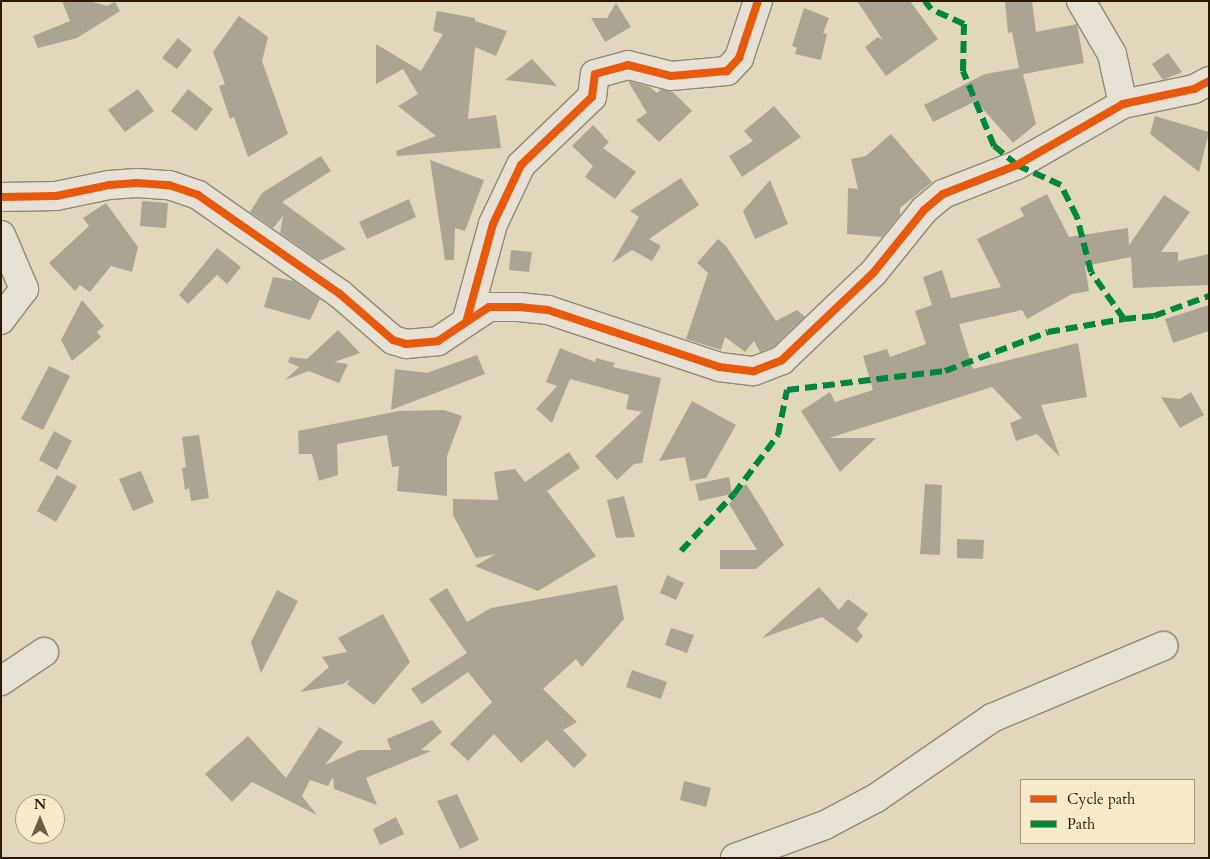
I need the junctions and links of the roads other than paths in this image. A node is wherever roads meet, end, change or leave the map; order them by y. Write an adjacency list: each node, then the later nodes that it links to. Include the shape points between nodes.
1 (758, 1): 7 (street, via 739,58 727,71 671,76 628,65 596,74 592,97 521,165 493,224)
2 (1081, 1): 4 (street, via 1112,54)
3 (1209, 81): 4 (street, via 1194,89)
4 (1123, 104): 7 (street, via 1017,165 943,194 924,210 874,272 782,360 768,369 734,371 719,367 548,310 489,307)
5 (1, 197): 7 (street, via 56,196 119,184 169,185 198,196 247,227 340,294 393,340 423,344 438,340)
6 (1, 235): 8 (street, via 24,289)
7 (468, 319)
8 (1, 320)
9 (1163, 646): 12 (street, via 992,718 876,798 825,825)
10 (44, 652): 11 (street)
11 (1, 681)
12 (735, 858)

